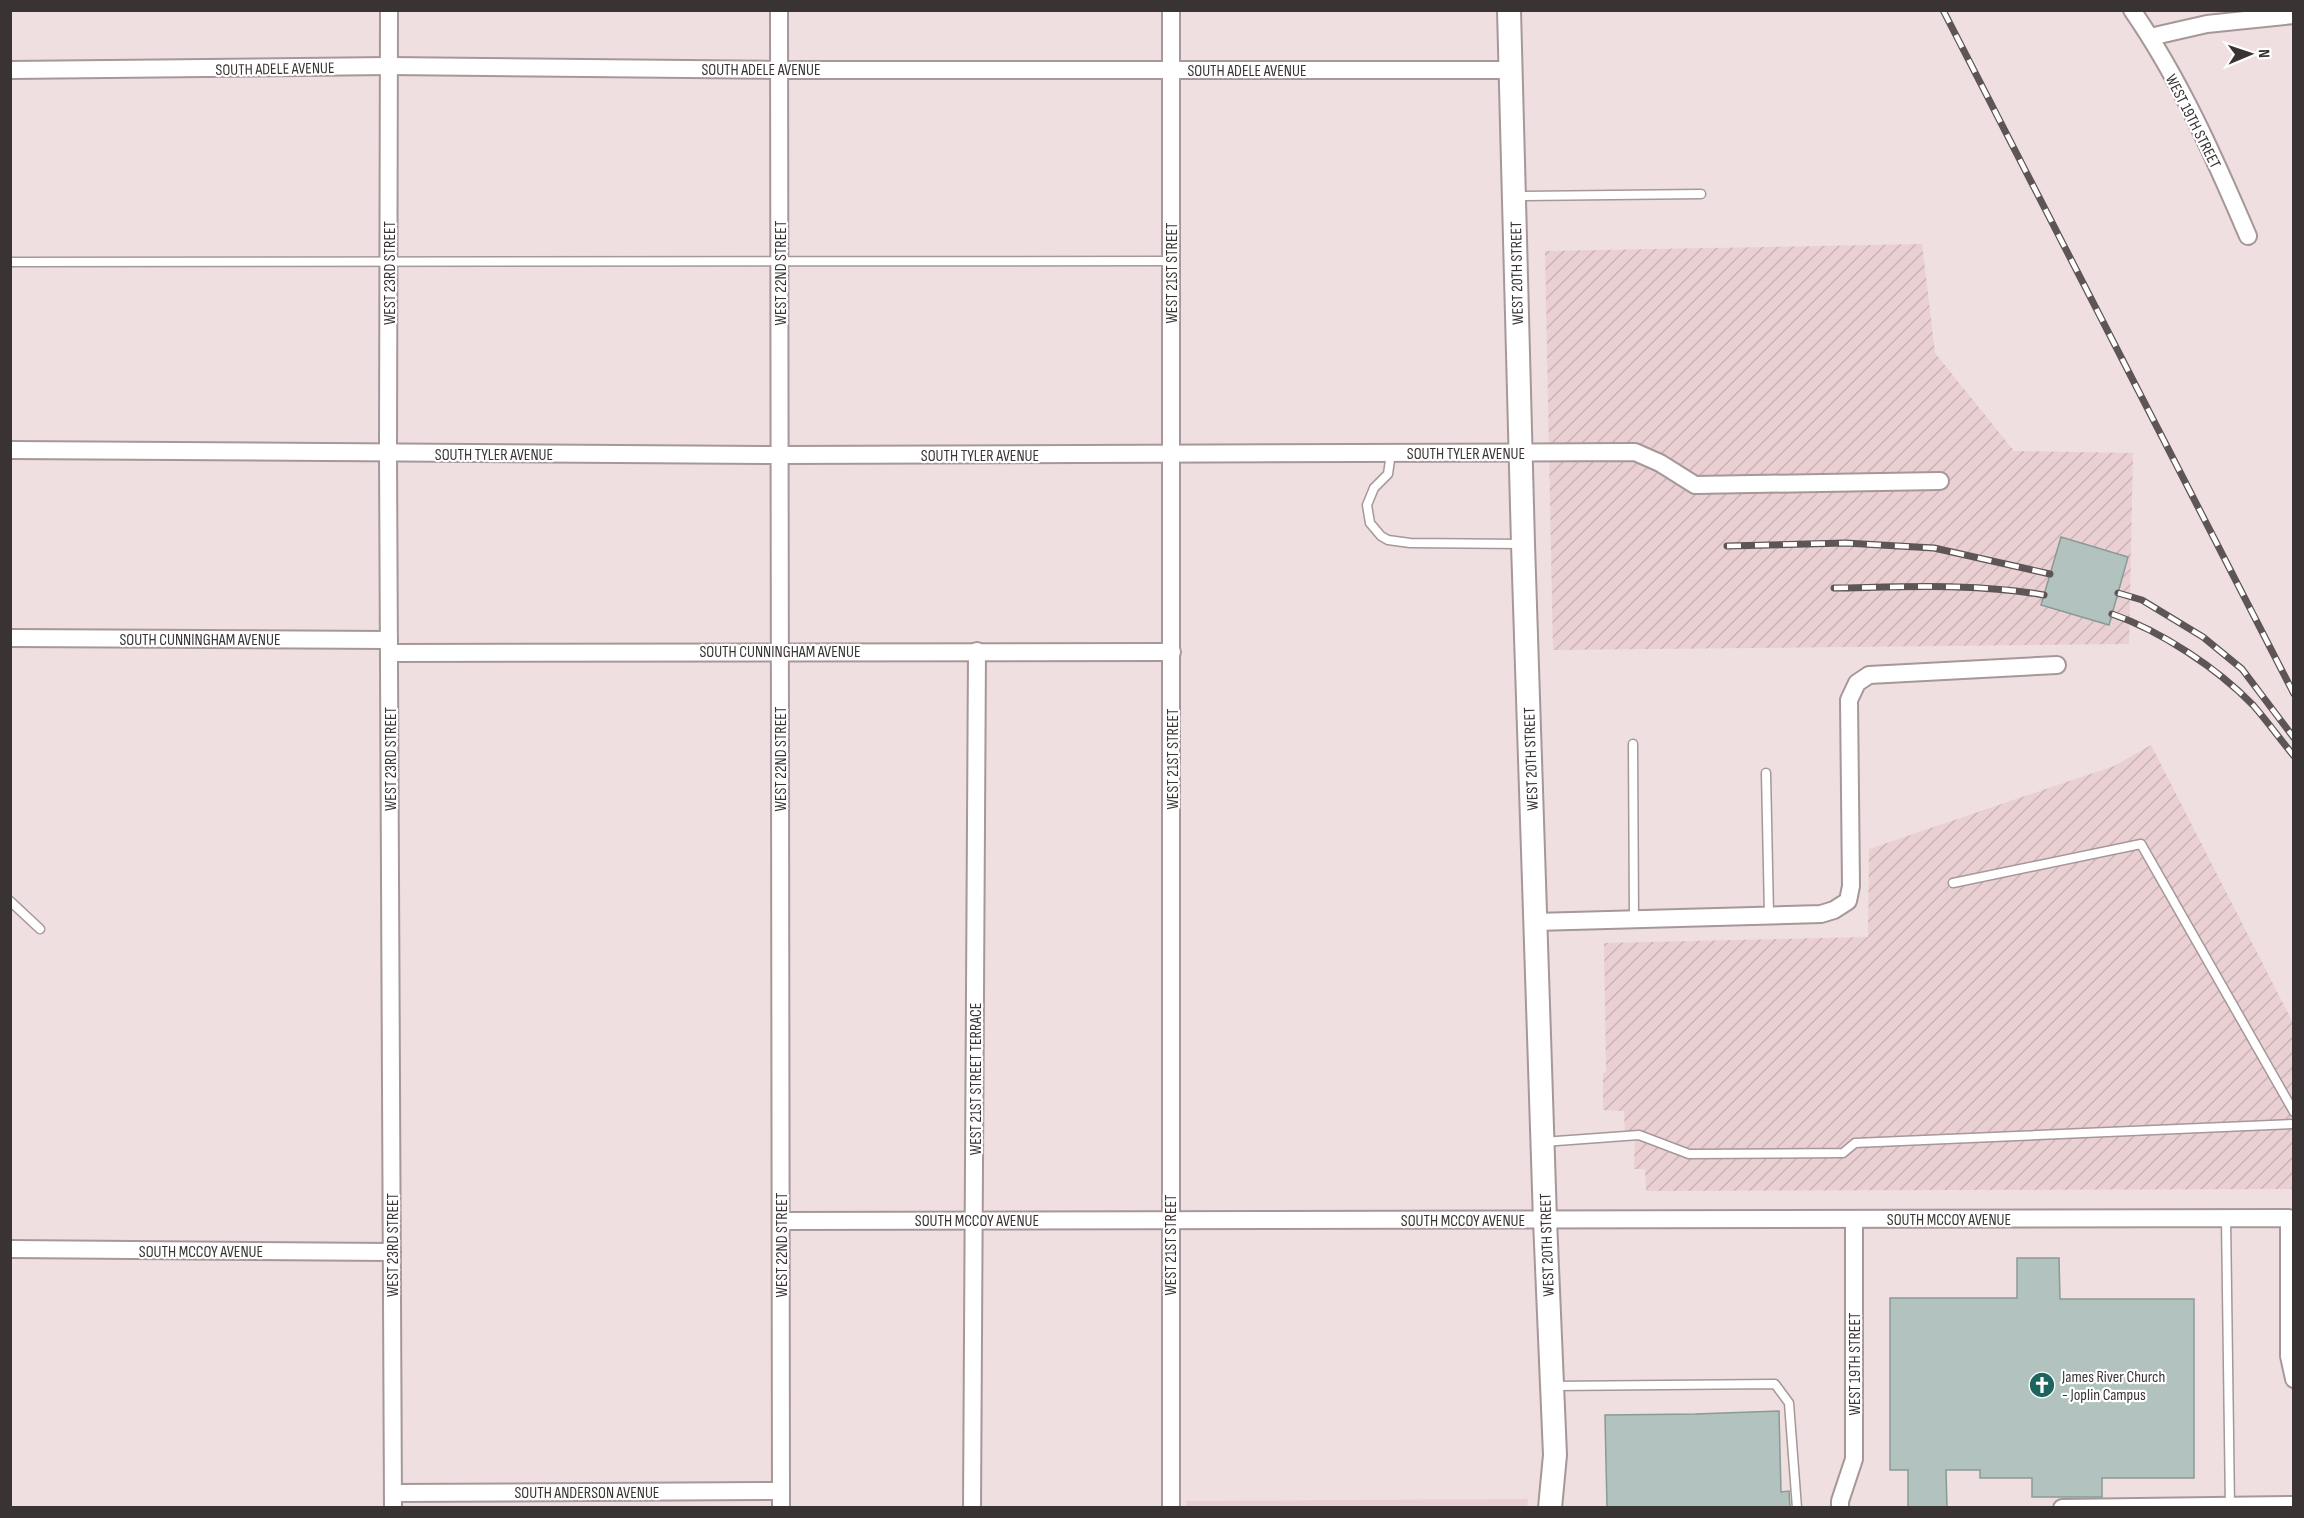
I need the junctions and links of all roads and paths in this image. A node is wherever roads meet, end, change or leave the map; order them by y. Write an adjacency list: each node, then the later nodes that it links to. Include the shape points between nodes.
1 (389, 10): 8 (street, WEST 23RD STREET)
2 (779, 10): 10 (street, WEST 22ND STREET)
3 (1171, 10): 11 (street, WEST 21ST STREET)
4 (1509, 10): 12 (main road, WEST 20TH STREET)
5 (2132, 10): 7 (street, WEST 19TH STREET)
6 (2294, 15): 7 (street, via 2207,24)
7 (2150, 37): 15 (street, WEST 19TH STREET)
8 (389, 66): 9 (street, SOUTH ADELE AVENUE); 10 (street, SOUTH ADELE AVENUE); 19 (street, WEST 23RD STREET)
9 (10, 70)
10 (779, 70): 11 (street, SOUTH ADELE AVENUE); 16 (street, WEST 22ND STREET)
11 (1171, 70): 12 (street, SOUTH ADELE AVENUE); 17 (street, WEST 21ST STREET)
12 (1511, 70): 14 (main road, WEST 20TH STREET)
13 (1701, 194): 14 (lane)
14 (1514, 196): 23 (main road, WEST 20TH STREET)
15 (2248, 236)
16 (780, 261): 17 (lane); 19 (lane); 25 (street, WEST 22ND STREET)
17 (1171, 261): 24 (street, WEST 21ST STREET)
18 (10, 262): 19 (lane)
19 (389, 262): 21 (street, WEST 23RD STREET)
20 (10, 450): 21 (street, SOUTH TYLER AVENUE)
21 (388, 453): 25 (street, SOUTH TYLER AVENUE); 29 (street, WEST 23RD STREET)
22 (1391, 453): 23 (street, SOUTH TYLER AVENUE); 24 (street, SOUTH TYLER AVENUE); 27 (lane, via 1388,474 1374,488 1367,505 1370,523 1381,536 1410,543)
23 (1520, 453): 26 (street, SOUTH TYLER AVENUE, via 1635,452 1695,485); 27 (main road, WEST 20TH STREET)
24 (1170, 454): 25 (street, SOUTH TYLER AVENUE); 32 (street, WEST 21ST STREET)
25 (780, 455): 30 (street, WEST 22ND STREET)
26 (1940, 481)
27 (1523, 544): 40 (main road, WEST 20TH STREET)
28 (10, 638): 29 (street, SOUTH CUNNINGHAM AVENUE)
29 (389, 647): 30 (street, SOUTH CUNNINGHAM AVENUE); 52 (street, WEST 23RD STREET)
30 (779, 651): 31 (street, SOUTH CUNNINGHAM AVENUE); 50 (street, WEST 22ND STREET)
31 (977, 651): 32 (street, SOUTH CUNNINGHAM AVENUE); 47 (street, WEST 21ST STREET TERRACE)
32 (1172, 651): 48 (street, WEST 21ST STREET)
33 (2057, 665): 38 (street, via 1869,675 1861,679 1849,700 1848,900 1821,914)
34 (1633, 744): 39 (lane)
35 (1766, 773): 38 (lane)
36 (1953, 883): 42 (lane, via 2141,844)
37 (10, 901): 41 (lane)
38 (1768, 915): 39 (street)
39 (1634, 919): 40 (street)
40 (1535, 922): 44 (main road, WEST 20TH STREET)
41 (40, 928)
42 (2294, 1112)
43 (2294, 1124): 44 (lane, via 1855,1143 1843,1153 1689,1154 1639,1135)
44 (1542, 1142): 49 (main road, WEST 20TH STREET)
45 (2226, 1218): 46 (street, SOUTH MCCOY AVENUE); 53 (street, SOUTH MCCOY AVENUE, via 2289,1218 2289,1356); 59 (lane)
46 (1854, 1219): 49 (street, SOUTH MCCOY AVENUE); 64 (street, WEST 19TH STREET, via 1854,1459)
47 (975, 1220): 48 (street, SOUTH MCCOY AVENUE); 50 (street, SOUTH MCCOY AVENUE); 60 (street, WEST 21ST STREET TERRACE)
48 (1170, 1220): 49 (street, SOUTH MCCOY AVENUE); 61 (street, WEST 21ST STREET)
49 (1545, 1220): 54 (main road, WEST 20TH STREET)
50 (781, 1221): 55 (street, WEST 22ND STREET)
51 (10, 1249): 52 (street, SOUTH MCCOY AVENUE)
52 (392, 1252): 56 (street, WEST 23RD STREET)
53 (2294, 1379)
54 (1552, 1386): 62 (main road, WEST 20TH STREET, via 1555,1455); 63 (lane, via 1775,1384 1789,1402)
55 (781, 1499): 56 (street, SOUTH ANDERSON AVENUE)
56 (393, 1500)
57 (2287, 1506): 59 (street)
58 (2173, 1507): 59 (street); 65 (street)
59 (2230, 1507)
60 (972, 1508)
61 (1171, 1508)
62 (1550, 1508)
63 (1797, 1508)
64 (1840, 1508)
65 (2062, 1508)

